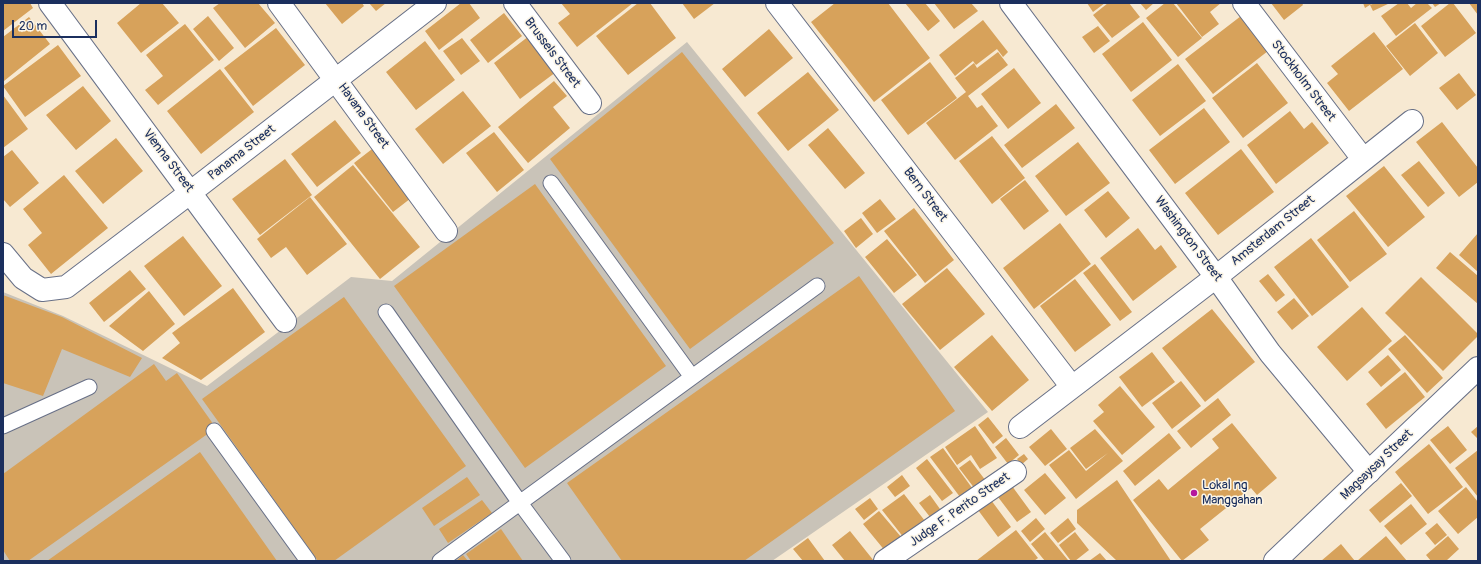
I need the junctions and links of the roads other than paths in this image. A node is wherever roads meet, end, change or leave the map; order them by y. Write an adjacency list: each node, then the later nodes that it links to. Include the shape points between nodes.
1 (50, 3): 13 (street, Vienna Street)
2 (279, 3): 8 (street, Havana Street)
3 (434, 3): 8 (street, Panama Street)
4 (515, 3): 9 (street, Brussels Street)
5 (777, 3): 23 (street, Bern Street)
6 (1011, 3): 16 (street, Washington Street)
7 (1244, 3): 11 (street, Stockholm Street)
8 (337, 79): 13 (street, Panama Street); 14 (street, Havana Street)
9 (590, 104)
10 (1412, 121): 11 (street, Amsterdam Street)
11 (1363, 159): 16 (street, Amsterdam Street)
12 (551, 183): 21 (lane)
13 (191, 192): 15 (street, Panama Street, via 66,287 42,290 23,278); 19 (street, Vienna Street)
14 (446, 231)
15 (3, 254)
16 (1216, 277): 23 (street, Amsterdam Street); 28 (street, Washington Street, via 1270,353)
17 (817, 286): 21 (lane)
18 (386, 312): 29 (lane)
19 (285, 321)
20 (1478, 368): 28 (street, Magsaysay Street)
21 (692, 377): 29 (lane)
22 (89, 387): 24 (lane)
23 (1072, 387): 25 (street, Amsterdam Street)
24 (3, 426)
25 (1020, 427)
26 (214, 431): 30 (lane)
27 (1015, 472): 33 (street, Judge F. Perito Street)
28 (1369, 472): 34 (street, Magsaysay Street)
29 (520, 503): 31 (lane); 32 (lane)
30 (308, 561)
31 (440, 561)
32 (563, 561)
33 (885, 561)
34 (1275, 561)

